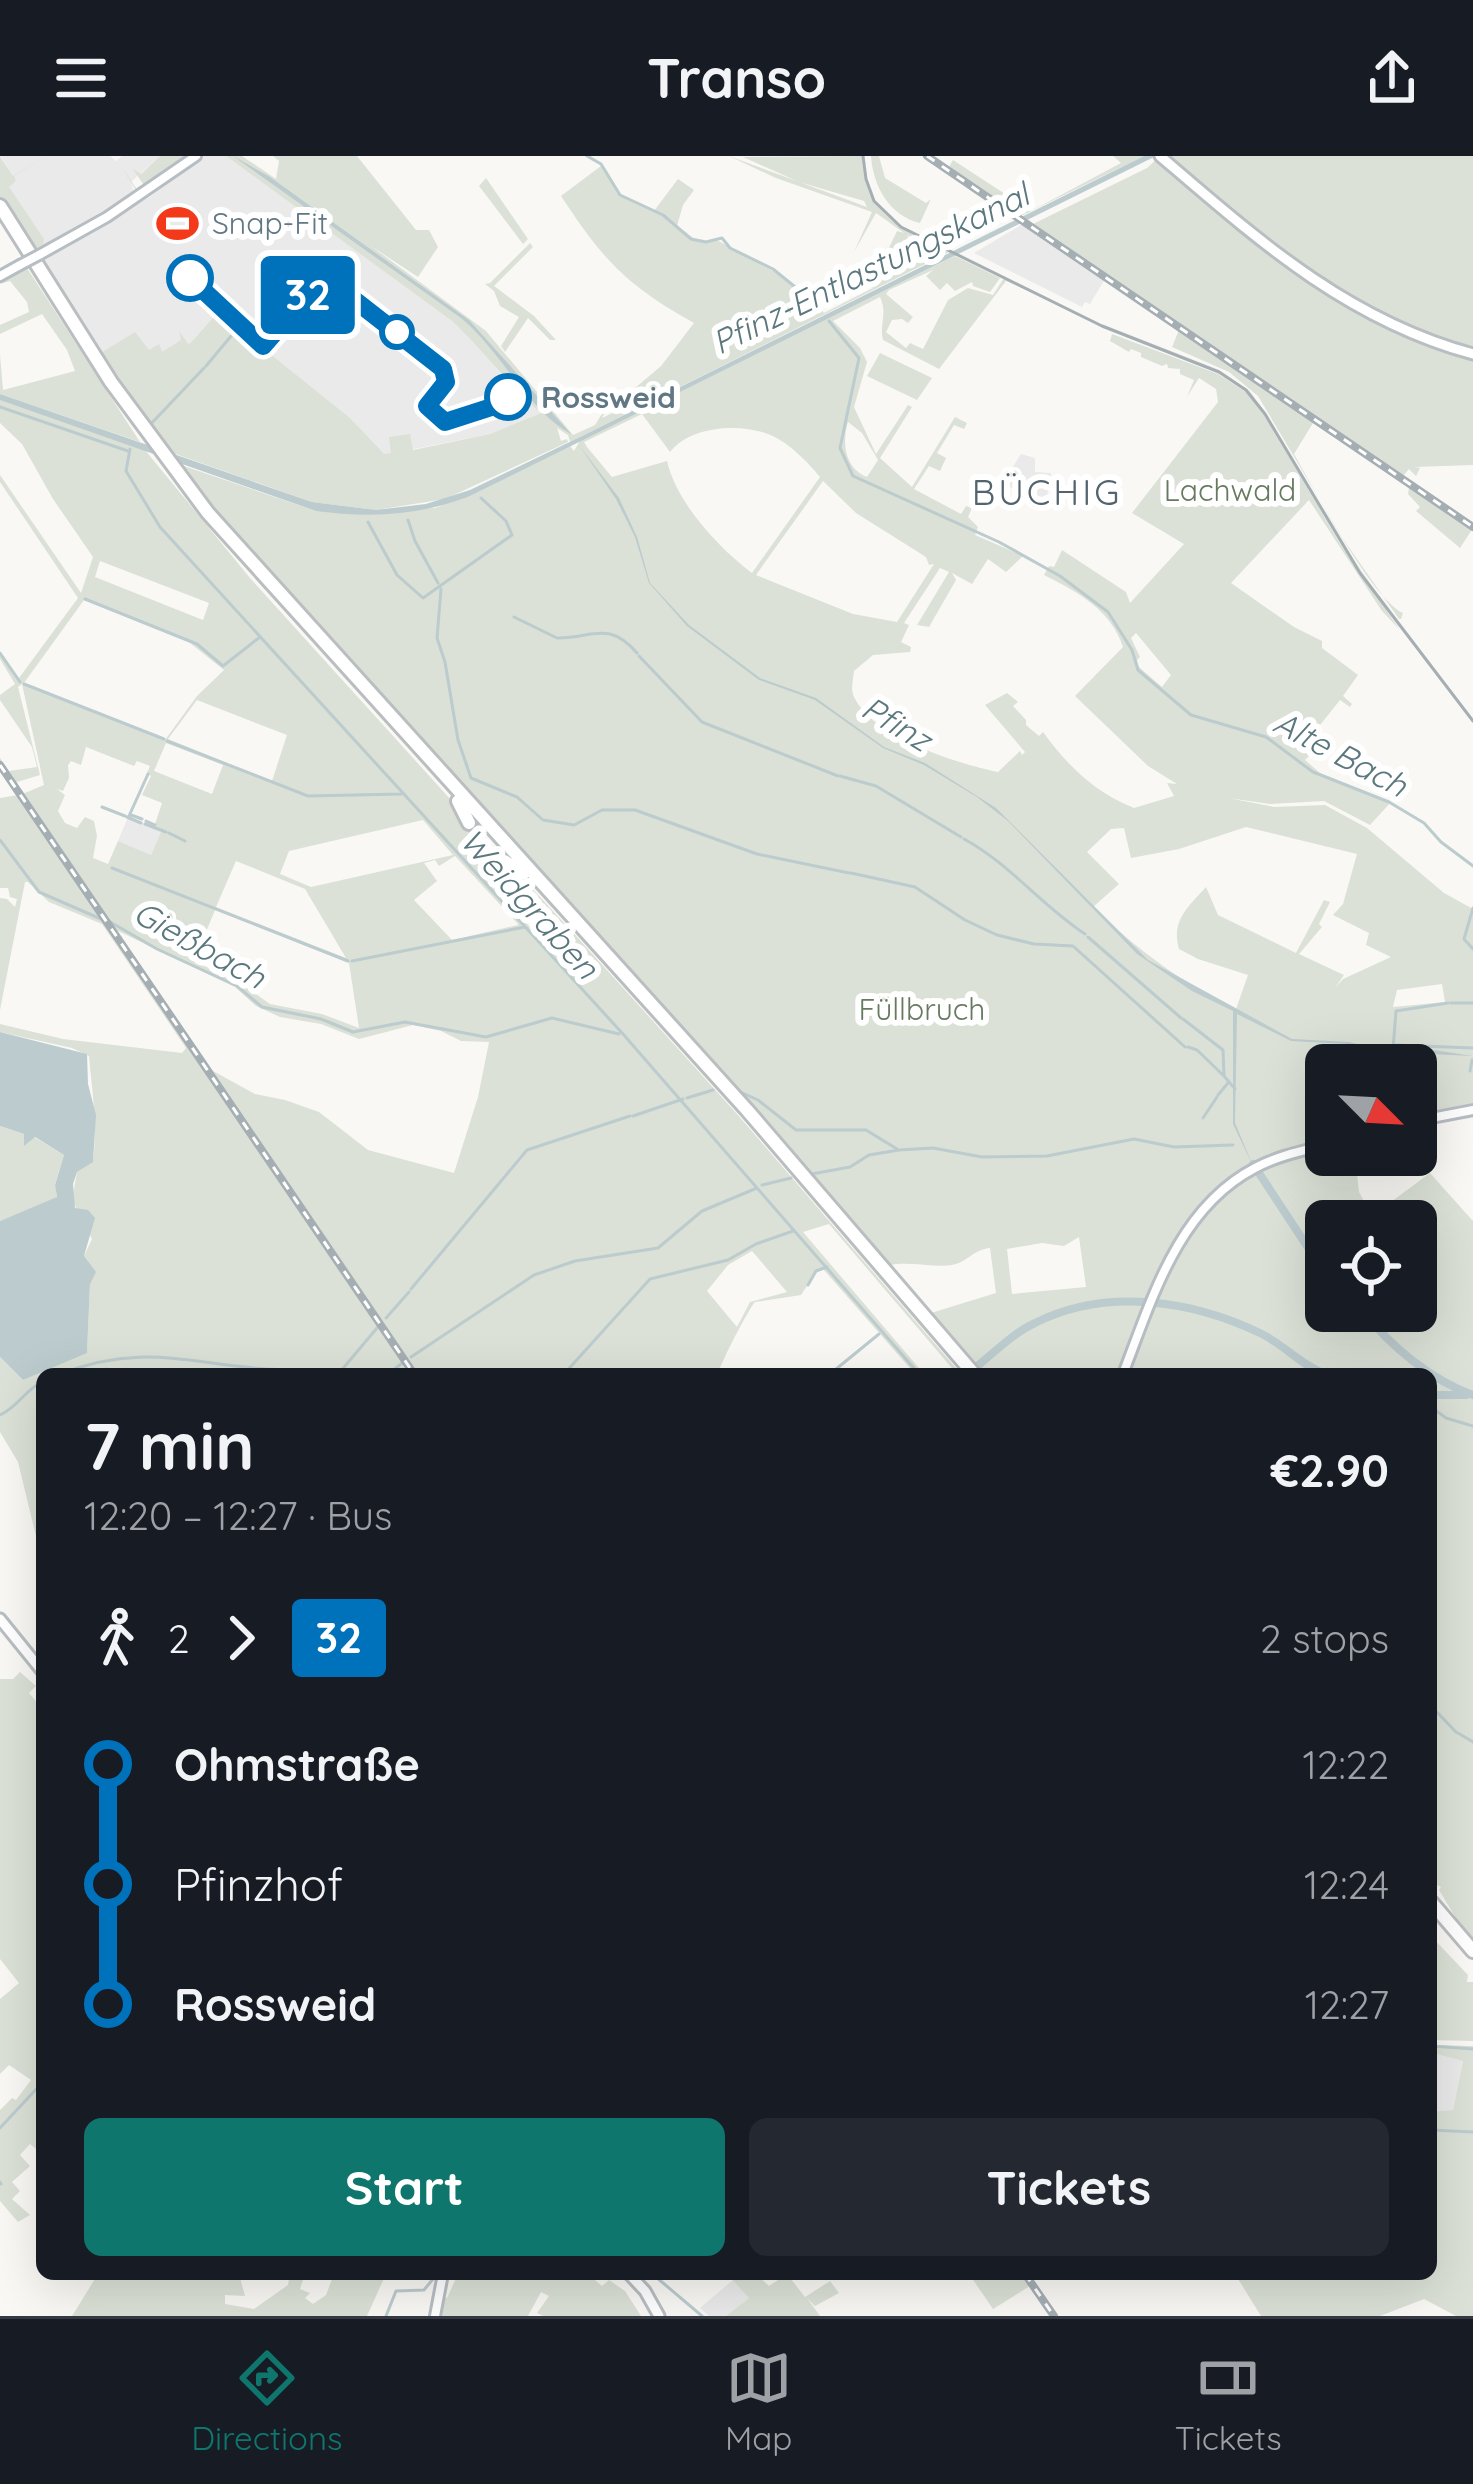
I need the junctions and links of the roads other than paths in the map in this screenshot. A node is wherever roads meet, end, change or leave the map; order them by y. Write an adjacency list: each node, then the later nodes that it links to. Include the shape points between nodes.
1 (196, 156): 5 (main road, bridge, via 107,218)
2 (1160, 156): 6 (main road, via 1319,286 1399,328)
3 (0, 206): 7 (highway)
4 (0, 218): 7 (highway)
5 (0, 276)
6 (1473, 354)
7 (154, 450): 8 (highway, via 249,572); 15 (highway, via 736,1098)
8 (458, 801): 9 (highway); 11 (highway)
9 (469, 823)
10 (504, 861): 11 (highway)
11 (524, 873): 16 (highway)
12 (1473, 1110): 13 (main road)
13 (1437, 1117)
14 (1305, 1152): 17 (main road, via 1255,1168 1181,1239)
15 (965, 1368)
16 (965, 1368)
17 (1125, 1368)
18 (0, 1619): 19 (main road)
19 (36, 1664)
20 (1437, 1909): 22 (highway)
21 (1437, 1919): 23 (highway)
22 (1473, 1951)
23 (1473, 1960)
24 (442, 2280): 26 (main road)
25 (634, 2280): 27 (main road)
26 (435, 2316)
27 (659, 2316)

